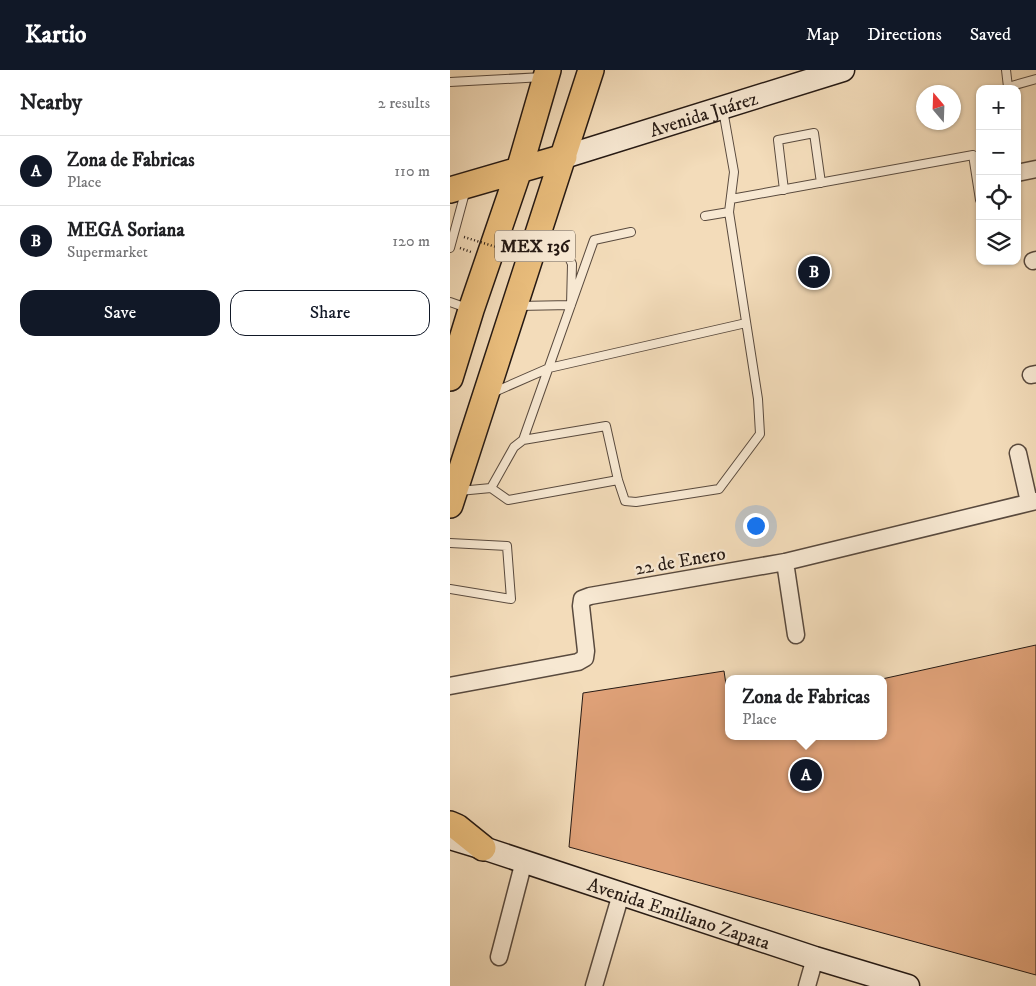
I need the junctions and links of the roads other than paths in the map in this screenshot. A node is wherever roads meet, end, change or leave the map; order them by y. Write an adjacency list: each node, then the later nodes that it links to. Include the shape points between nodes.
1 (592, 70): 9 (main road, MEX 136)
2 (1006, 70): 6 (lane, via 1008,86)
3 (834, 71): 5 (main road, Avenida Juárez)
4 (547, 73): 7 (lane); 11 (main road, MEX 136)
5 (795, 78): 8 (main road, Avenida Juárez)
6 (1036, 79)
7 (450, 82)
8 (723, 107): 9 (main road, Avenida Juárez); 17 (lane, via 734,172)
9 (564, 157): 11 (main road); 20 (main road, MEX 136)
10 (1036, 169): 12 (street)
11 (519, 170): 15 (main road); 24 (main road, MEX 136)
12 (1021, 172)
13 (976, 175): 14 (lane, via 973,155)
14 (821, 183): 16 (lane); 16 (lane, via 814,133 778,140)
15 (459, 187): 22 (lane)
16 (784, 190): 17 (lane)
17 (731, 199): 18 (lane)
18 (729, 212): 19 (lane); 26 (lane)
19 (705, 216)
20 (541, 227): 23 (lane, via 566,251 572,264); 25 (main road, MEX 136)
21 (632, 232): 23 (lane, via 594,240)
22 (450, 248)
23 (571, 305): 25 (lane); 27 (lane)
24 (461, 306): 28 (main road, MEX 136)
25 (515, 306): 29 (main road, MEX 136)
26 (746, 322): 27 (lane); 32 (lane, via 760,434 718,489 636,502 625,501)
27 (549, 368): 29 (lane); 30 (lane)
28 (450, 378)
29 (486, 396): 34 (main road, MEX 136)
30 (523, 440): 32 (lane, via 606,426); 33 (lane, via 514,447)
31 (1018, 453): 35 (street)
32 (618, 480): 33 (lane, via 508,500)
33 (492, 488): 34 (lane)
34 (452, 499)
35 (1033, 502): 37 (street, 22 de Enero)
36 (450, 543): 38 (lane, via 506,546 511,599)
37 (784, 562): 39 (street); 40 (street, 22 de Enero, via 590,596 582,599 580,606 585,658)
38 (450, 589)
39 (796, 635)
40 (450, 686)
41 (450, 824): 43 (main road)
42 (450, 838): 43 (main road, Avenida Emiliano Zapata)
43 (483, 848): 44 (main road, Avenida Emiliano Zapata)
44 (524, 861): 45 (main road, Avenida Emiliano Zapata); 46 (street)
45 (621, 894): 47 (main road, Avenida Emiliano Zapata); 48 (street)
46 (499, 957)
47 (815, 958): 49 (street); 50 (main road, Avenida Emiliano Zapata)
48 (594, 986)
49 (807, 986)
50 (908, 986)

